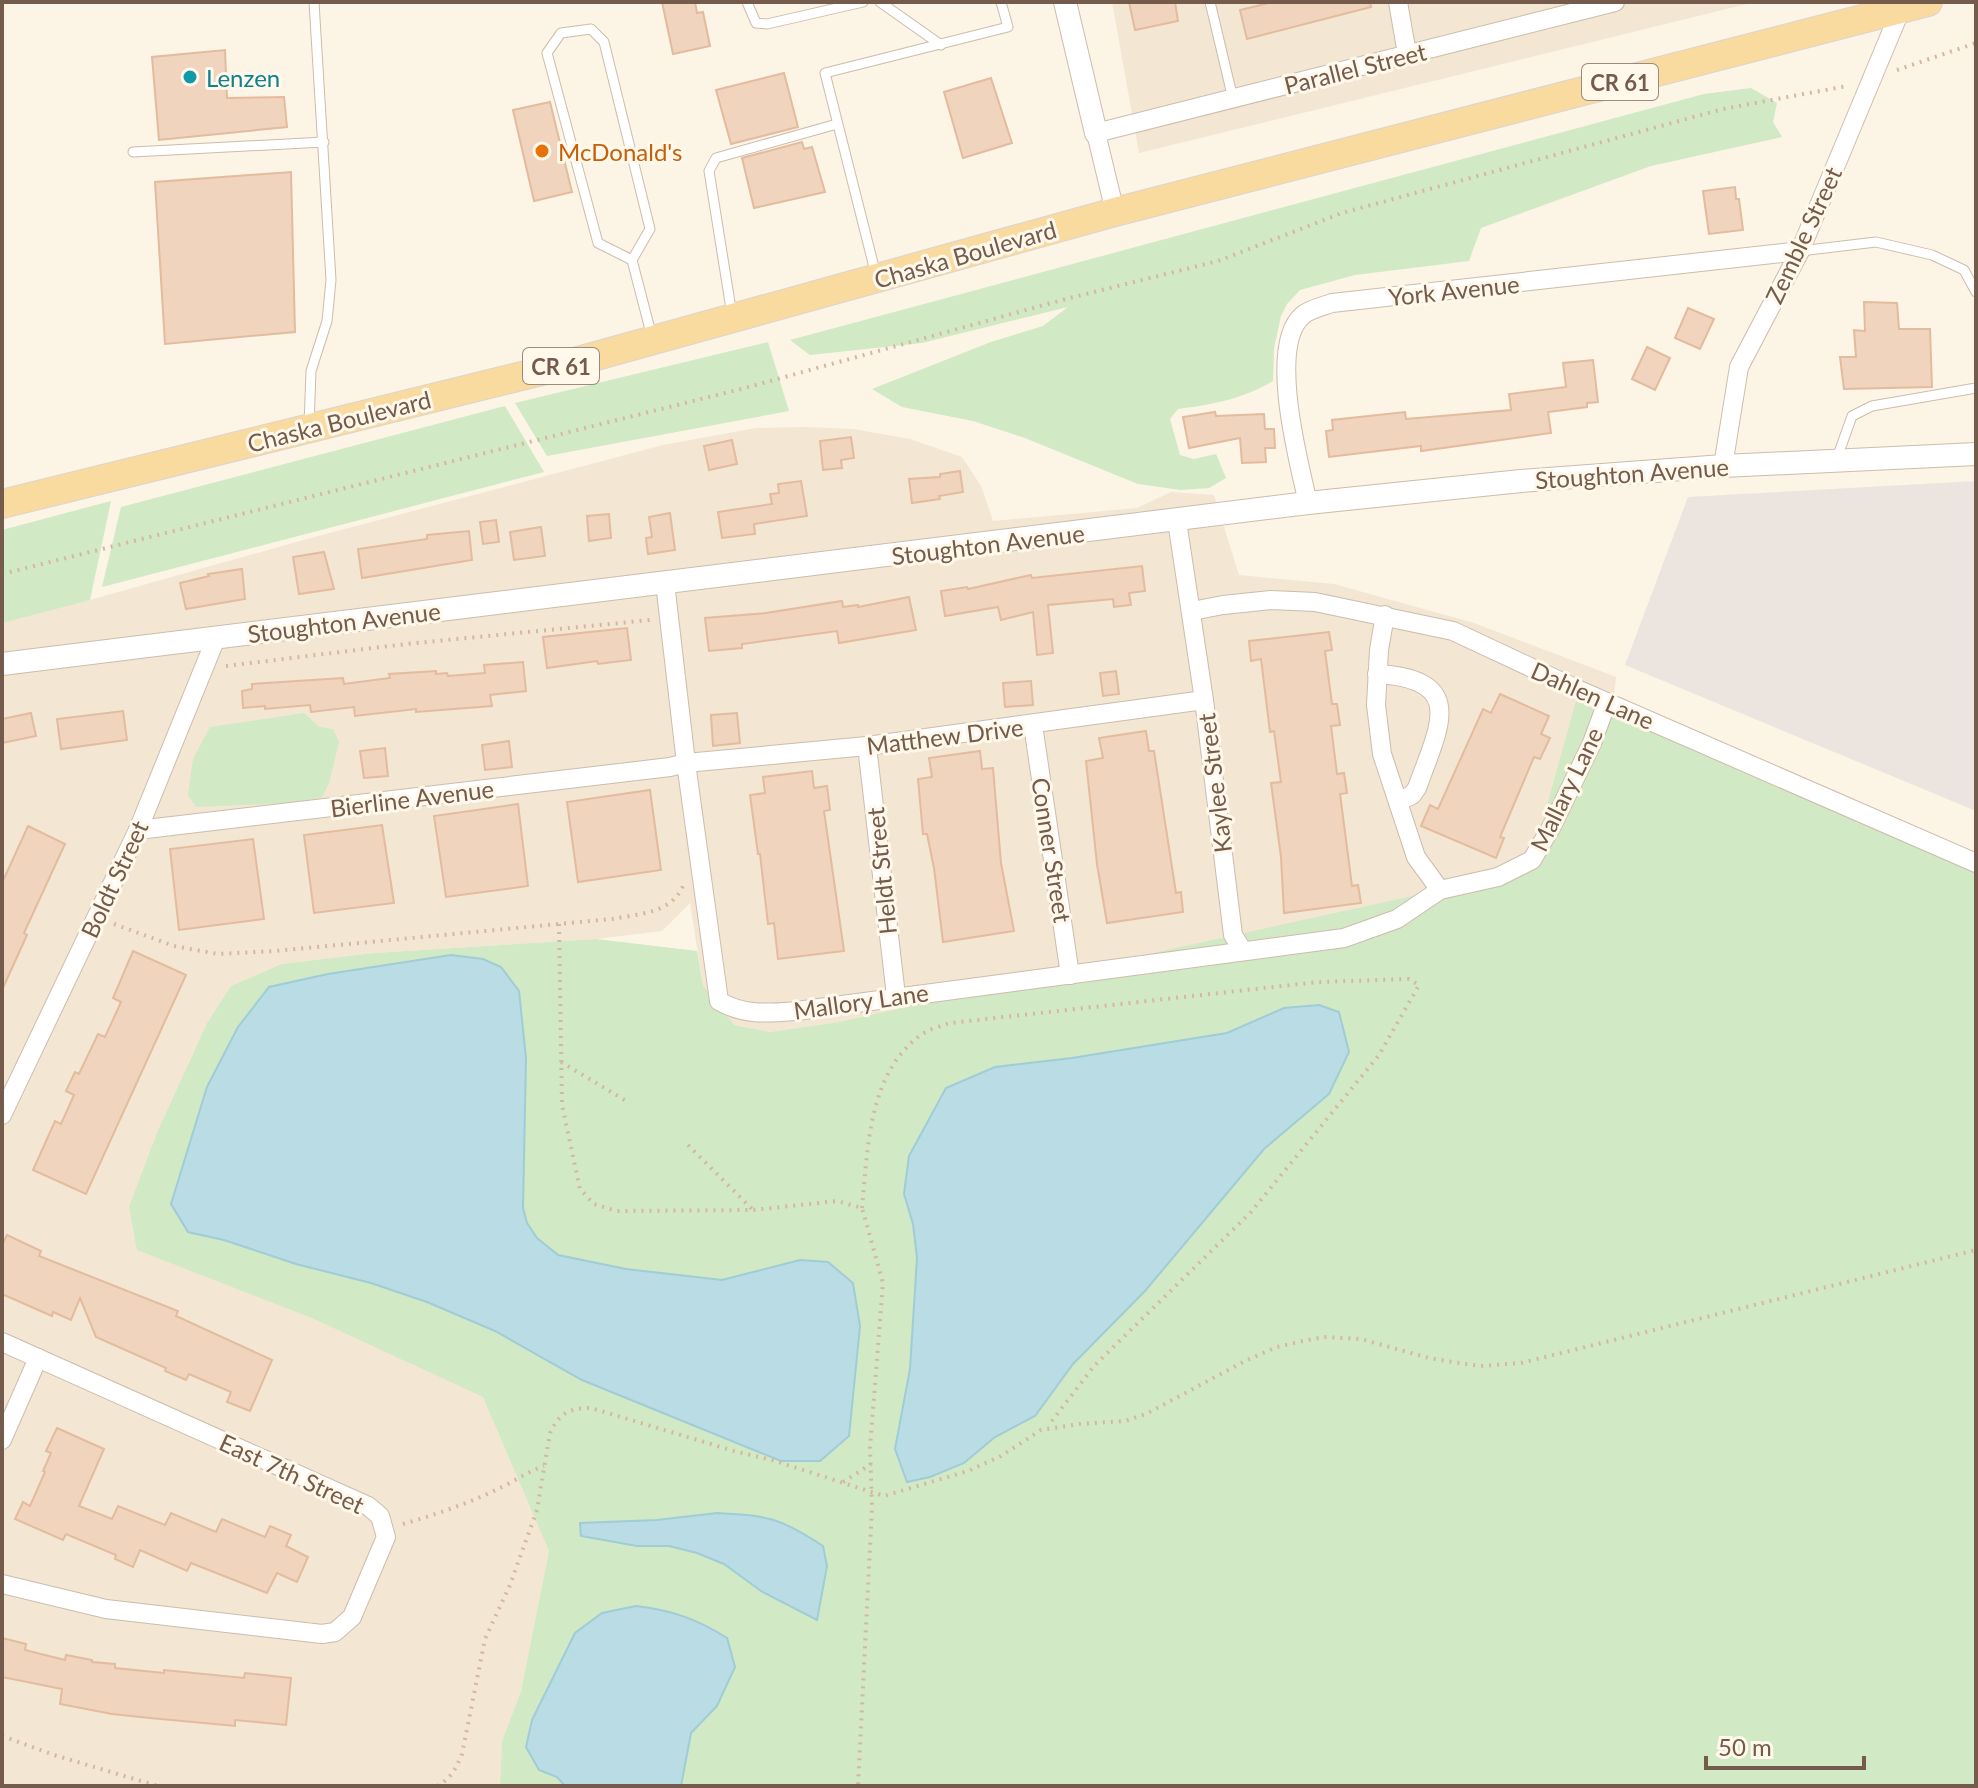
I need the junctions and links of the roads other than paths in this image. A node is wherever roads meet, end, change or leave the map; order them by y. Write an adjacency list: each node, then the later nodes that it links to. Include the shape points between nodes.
1 (314, 2): 16 (lane)
2 (747, 2): 3 (lane, via 756,23 767,24)
3 (863, 2)
4 (880, 2): 11 (lane)
5 (1001, 2): 11 (lane, via 1008,27)
6 (1065, 2): 15 (street)
7 (1210, 2): 13 (lane)
8 (1398, 2): 12 (street)
9 (1615, 2): 12 (street, Parallel Street)
10 (1915, 6): 18 (main road, Chaska Boulevard / CR 61); 19 (street, Zemble Street, via 1872,78)
11 (941, 45): 14 (lane, via 825,73)
12 (1407, 54): 13 (street, Parallel Street)
13 (1233, 99): 15 (street, Parallel Street)
14 (837, 124): 23 (lane); 25 (lane, via 716,158 709,171)
15 (1096, 133): 18 (street)
16 (324, 142): 17 (lane); 28 (lane, via 331,280 327,321 311,371)
17 (133, 152)
18 (1115, 212): 23 (main road, Chaska Boulevard / CR 61)
19 (1800, 251): 21 (lane, via 1876,242 1932,255); 31 (street, Zemble Street, via 1739,367); 32 (street, York Avenue, via 1332,303 1303,315 1290,335 1288,416)
20 (632, 260): 20 (lane, via 650,229 604,42 591,29 561,33 547,53 598,243); 26 (lane)
21 (1964, 270): 22 (lane); 24 (lane)
22 (1976, 270)
23 (877, 278): 25 (main road, Chaska Boulevard / CR 61)
24 (1976, 292)
25 (732, 319): 26 (main road, Chaska Boulevard / CR 61)
26 (653, 341): 28 (main road, Chaska Boulevard / CR 61)
27 (1976, 388): 30 (lane, via 1872,406 1852,416)
28 (309, 429): 33 (main road, Chaska Boulevard / CR 61)
29 (1976, 454): 30 (street, Stoughton Avenue)
30 (1836, 461): 31 (street, Stoughton Avenue)
31 (1723, 466): 32 (street, Stoughton Avenue)
32 (1308, 503): 34 (street, Stoughton Avenue)
33 (2, 504)
34 (1177, 521): 35 (street, Stoughton Avenue); 36 (street, Kaylee Street)
35 (665, 583): 38 (street, Stoughton Avenue); 45 (street)
36 (1192, 611): 37 (street, Dahlen Lane, via 1271,600); 41 (street, Kaylee Street)
37 (1385, 615): 40 (street); 42 (street, Dahlen Lane, via 1453,631)
38 (216, 638): 39 (street, Stoughton Avenue); 47 (street, Boldt Street)
39 (2, 664)
40 (1377, 674): 46 (street, via 1382,754); 46 (street, via 1419,680 1436,694 1441,708 1417,788)
41 (1204, 700): 43 (street, Matthew Drive); 50 (street, Kaylee Street, via 1233,935)
42 (1607, 702): 48 (street, Dahlen Lane); 49 (street, Mallary Lane, via 1560,811 1532,860 1498,877)
43 (1033, 725): 44 (street, Matthew Drive); 51 (street, Conner Street)
44 (867, 746): 45 (street, Matthew Drive); 52 (street, Heldt Street)
45 (686, 763): 47 (street, Bierline Avenue); 52 (street, Mallory Lane, via 719,1001 758,1014)
46 (1399, 801): 49 (street, via 1416,857)
47 (138, 830): 53 (street, Boldt Street)
48 (1976, 863)
49 (1440, 890): 50 (street, Mallary Lane, via 1397,919 1344,938)
50 (1243, 951): 51 (street, Mallory Lane)
51 (1070, 975): 52 (street, Mallory Lane)
52 (896, 996)
53 (2, 1115)
54 (2, 1342): 55 (street, East 7th Street)
55 (38, 1358): 56 (street); 57 (street, East 7th Street, via 368,1506 380,1516 384,1547 352,1617 335,1632 322,1634 106,1609)
56 (2, 1440)
57 (2, 1584)

